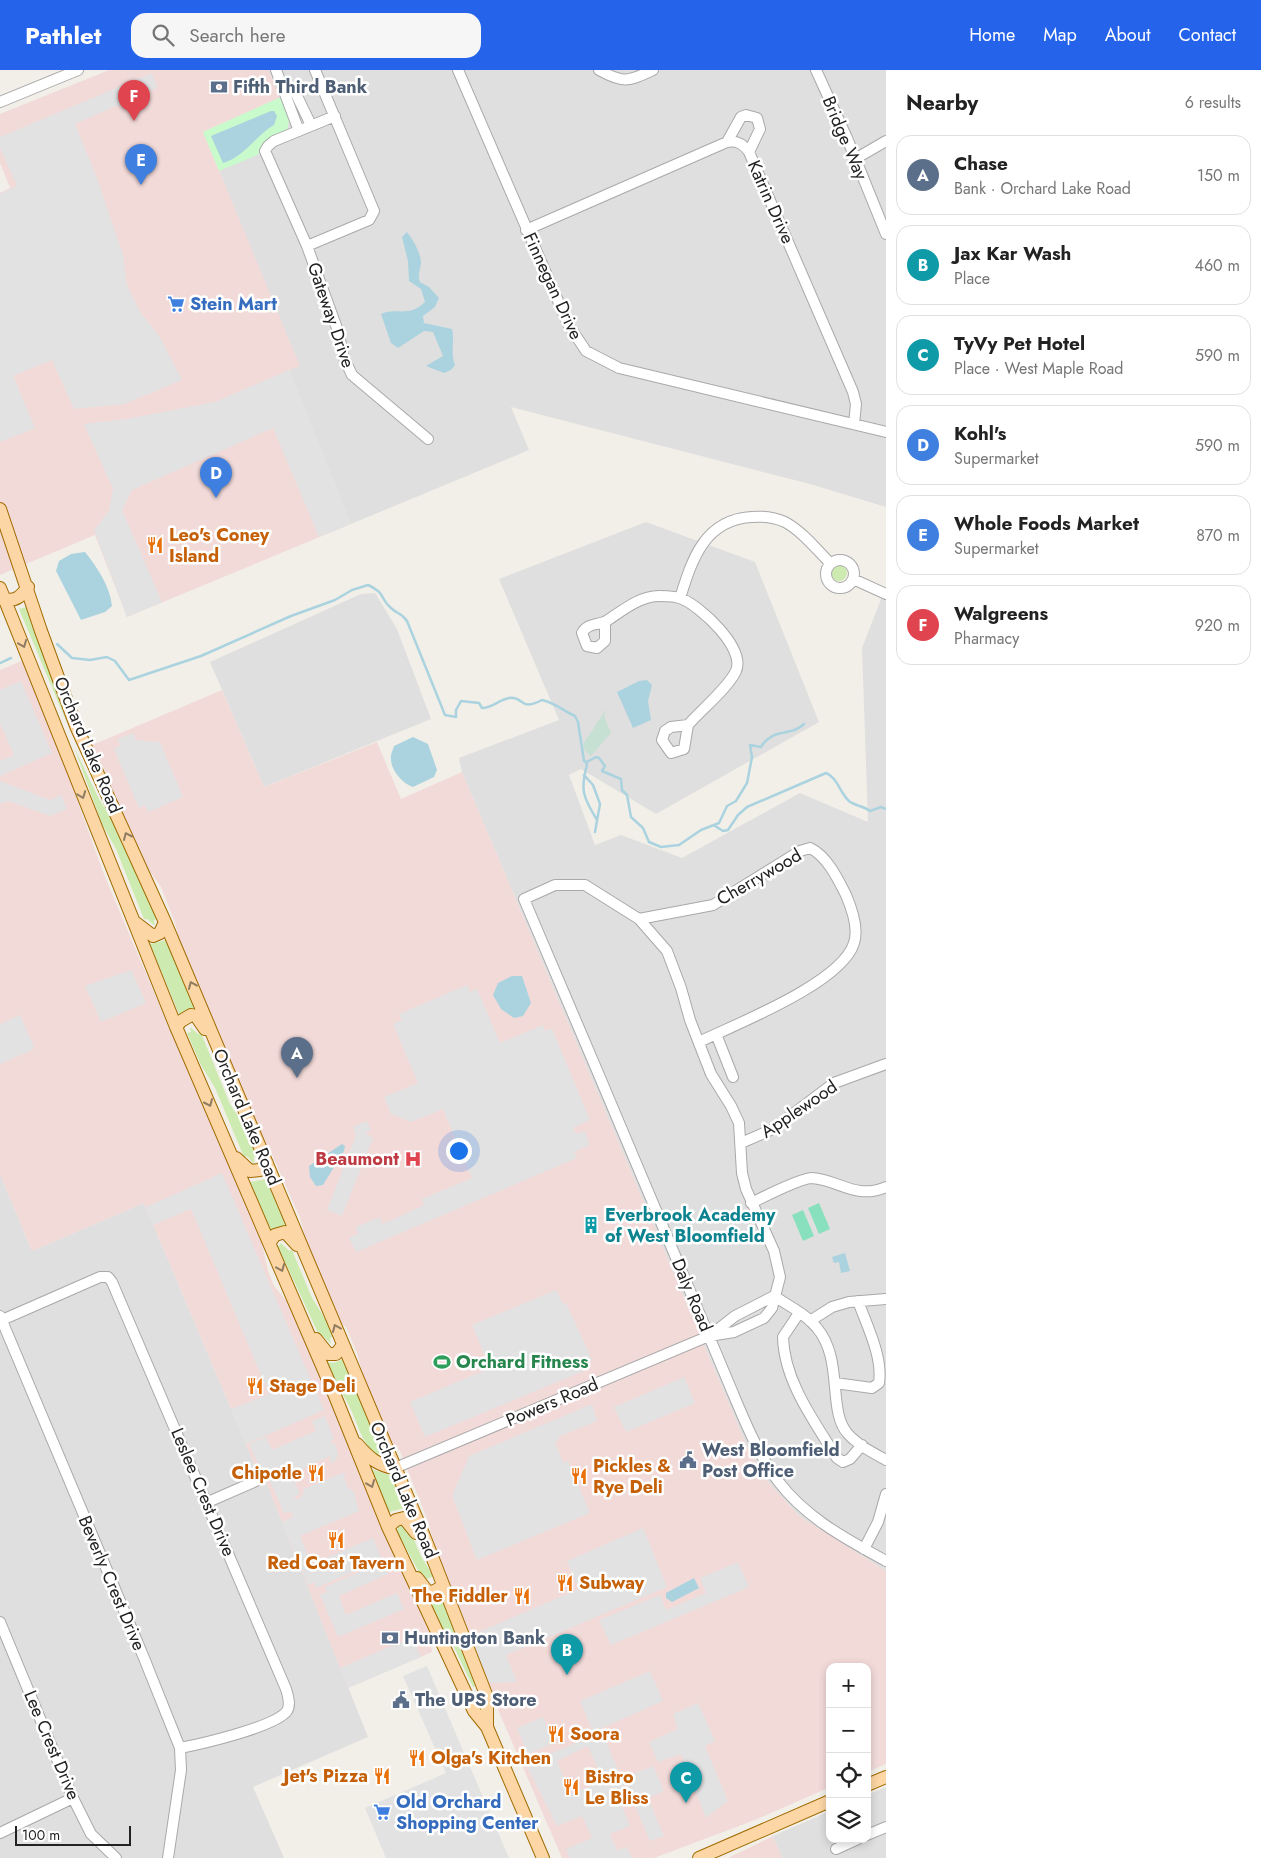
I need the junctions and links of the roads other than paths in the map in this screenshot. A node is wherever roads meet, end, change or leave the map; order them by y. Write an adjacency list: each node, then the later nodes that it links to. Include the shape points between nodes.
1 (78, 70): 9 (street)
2 (276, 70): 8 (street)
3 (315, 70): 10 (street)
4 (458, 70): 17 (street, Finnegan Drive)
5 (601, 70): 6 (street, via 619,80 630,80)
6 (653, 70)
7 (816, 70): 16 (street, Bridge Way)
8 (281, 81): 11 (street, via 296,94); 12 (street)
9 (0, 102)
10 (335, 116): 11 (street); 19 (street, via 374,211 370,220)
11 (311, 125): 12 (street)
12 (299, 131): 19 (street, Gateway Drive, via 274,141 265,151)
13 (886, 141): 16 (street)
14 (727, 142): 15 (street, Katrin Drive, via 743,144); 15 (street, via 741,117 753,116 757,118 760,129); 17 (street)
15 (749, 152): 20 (street, Katrin Drive, via 853,392 856,404)
16 (855, 159): 18 (street, Bridge Way)
17 (526, 230): 20 (street, Finnegan Drive, via 577,342 594,356 619,368)
18 (886, 234)
19 (307, 246): 22 (street, Gateway Drive, via 352,375)
20 (854, 424): 21 (street, Finnegan Drive)
21 (886, 432)
22 (428, 438)
23 (0, 509): 26 (main road, Orchard Lake Road)
24 (830, 563): 25 (street, via 848,562 853,570); 25 (street, via 826,576 834,587 843,588); 29 (street, via 806,537 783,521 762,516 742,518 719,526 697,550)
25 (853, 579): 28 (street)
26 (28, 588): 27 (main road, via 20,597 9,600); 33 (main road, Orchard Lake Road, via 76,726)
27 (2, 593): 32 (main road, Orchard Lake Road, one-way to 32)
28 (886, 594)
29 (680, 598): 30 (street, via 648,598); 31 (street, via 690,603 728,639 738,663 729,680)
30 (605, 622)
31 (688, 725)
32 (62, 738): 33 (main road, via 74,741); 34 (main road, Orchard Lake Road, one-way to 34)
33 (99, 774): 36 (main road, Orchard Lake Road, one-way to 33)
34 (133, 919): 36 (main road, via 153,936 160,933); 37 (main road, Orchard Lake Road)
35 (639, 920): 38 (street, Cherrywood, via 713,905 800,851 810,848 820,852 853,912 854,943 847,957 836,969 801,991); 39 (street, via 667,951); 59 (street, Daly Road, via 585,885 555,885 524,899)
36 (165, 922): 40 (main road, Orchard Lake Road, one-way to 36)
37 (176, 1027): 40 (main road, via 186,1017 196,1016); 44 (main road, Orchard Lake Road, one-way to 44)
38 (716, 1034): 39 (street, Cherrywood); 42 (street)
39 (699, 1042): 43 (street, via 710,1074 739,1123)
40 (219, 1050): 45 (main road, Orchard Lake Road)
41 (886, 1064): 43 (street, Applewood, via 834,1083 773,1129)
42 (733, 1077)
43 (741, 1143): 47 (street, via 742,1173)
44 (231, 1152): 45 (main road, via 250,1171 260,1170); 48 (main road, Orchard Lake Road)
45 (267, 1163): 49 (main road, Orchard Lake Road)
46 (886, 1187): 47 (street, via 857,1192 810,1178)
47 (751, 1203): 50 (street, via 774,1251 780,1277)
48 (270, 1242): 49 (main road, via 275,1235 285,1232); 58 (main road, Orchard Lake Road, one-way to 58)
49 (307, 1260): 60 (main road, Orchard Lake Road, one-way to 49)
50 (774, 1296): 53 (street); 54 (street); 56 (street, via 772,1308)
51 (886, 1299): 52 (street)
52 (858, 1301): 57 (street, via 832,1307); 61 (street, via 874,1347 879,1384 872,1388)
53 (751, 1308): 56 (street); 59 (street)
54 (799, 1313): 57 (street); 63 (street, via 782,1337 786,1360 800,1395 837,1458 843,1462 850,1459)
55 (1, 1318): 68 (street, Leslee Crest Drive, via 92,1280 108,1277 117,1291); 79 (street, Beverly Crest Drive)
56 (758, 1321): 59 (street, via 734,1332)
57 (810, 1321): 61 (street, via 828,1345)
58 (304, 1323): 60 (main road, via 325,1352 336,1354); 62 (main road, Orchard Lake Road)
59 (709, 1336): 65 (street, Powers Road); 70 (street, Daly Road, via 756,1446 774,1476 813,1516)
60 (343, 1345): 65 (main road, Orchard Lake Road)
61 (835, 1383): 63 (street, via 838,1414 846,1432)
62 (352, 1439): 65 (main road, via 376,1462); 69 (main road, Orchard Lake Road, one-way to 69)
63 (862, 1445): 64 (street)
64 (886, 1460)
65 (395, 1468): 73 (main road, Orchard Lake Road)
66 (256, 1481): 68 (street)
67 (886, 1494): 70 (street, via 878,1522)
68 (208, 1502): 79 (street, Leslee Crest Drive, via 290,1701 288,1710 278,1718 218,1740)
69 (388, 1527): 72 (main road, Orchard Lake Road); 73 (main road, via 401,1517 409,1520)
70 (864, 1549): 71 (street, Daly Road)
71 (886, 1561)
72 (406, 1565): 74 (main road, via 427,1591 433,1592); 76 (main road, Orchard Lake Road)
73 (436, 1568): 74 (main road, Orchard Lake Road)
74 (443, 1586): 77 (main road, Orchard Lake Road)
75 (0, 1622): 82 (street, Lee Crest Drive)
76 (459, 1680): 77 (main road, via 477,1702); 78 (main road, Orchard Lake Road, via 474,1711)
77 (487, 1697): 78 (main road, Orchard Lake Road)
78 (488, 1726): 91 (main road, Orchard Lake Road)
79 (180, 1748): 90 (street, Beverly Crest Drive, via 181,1770)
80 (886, 1777): 81 (main road)
81 (871, 1783)
82 (73, 1798): 85 (street); 89 (street, Lee Crest Drive, via 91,1834)
83 (826, 1803): 92 (main road)
84 (886, 1827): 86 (street)
85 (0, 1833)
86 (871, 1833)
87 (849, 1843): 88 (street)
88 (836, 1849)
89 (116, 1858)
90 (168, 1858)
91 (544, 1858)
92 (699, 1858)

